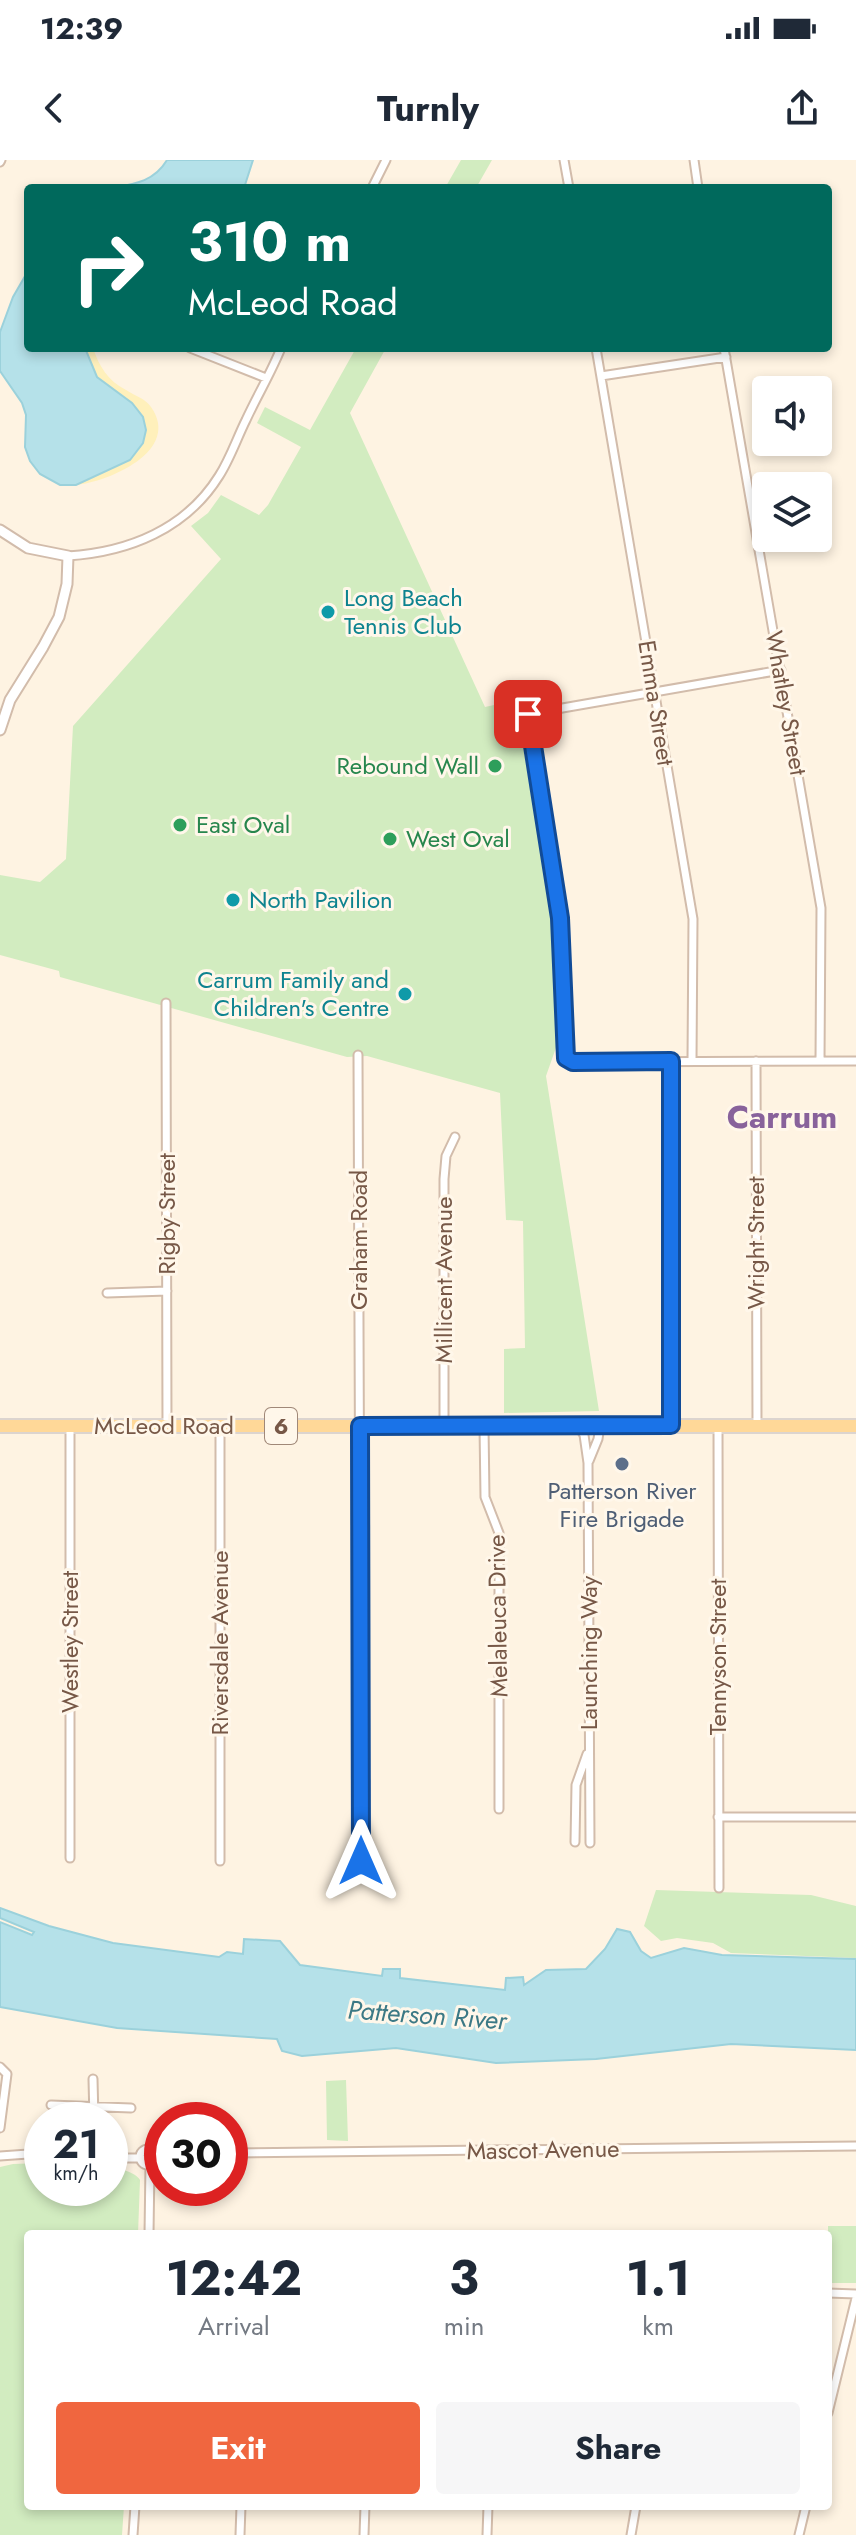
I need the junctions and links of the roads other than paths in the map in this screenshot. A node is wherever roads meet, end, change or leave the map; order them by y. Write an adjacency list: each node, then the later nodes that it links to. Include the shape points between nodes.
1 (386, 160): 4 (street)
2 (564, 160): 5 (street)
3 (694, 160): 6 (street)
4 (374, 184)
5 (568, 184)
6 (697, 184)
7 (200, 352): 12 (street)
8 (279, 352): 12 (street)
9 (597, 352): 11 (street, Emma Street)
10 (725, 352): 11 (street); 15 (street, Whatley Street)
11 (601, 376): 16 (street, Emma Street)
12 (266, 378): 14 (street, via 221,473 187,514 132,545)
13 (0, 530): 14 (street, via 28,548)
14 (68, 556): 17 (street, via 59,617 10,700)
15 (781, 670): 16 (street); 23 (street, Whatley Street, via 821,908)
16 (654, 692): 20 (street, via 528,714 560,918 566,1058); 21 (street, Emma Street, via 693,919)
17 (0, 730)
18 (166, 1003): 26 (street, Rigby Street)
19 (358, 1055): 35 (street, Graham Road)
20 (671, 1061): 21 (street); 28 (street)
21 (692, 1061): 22 (street)
22 (756, 1061): 23 (street); 30 (street, Wright Street)
23 (820, 1061): 24 (street)
24 (856, 1061)
25 (455, 1137): 36 (street, Millicent Avenue, via 444,1179)
26 (167, 1291): 27 (street); 33 (street, Rigby Street)
27 (107, 1293)
28 (671, 1425): 29 (main road, McLeod Road / 6); 39 (main road, McLeod Road / 6)
29 (718, 1425): 30 (main road, McLeod Road / 6); 44 (street, Tennyson Street)
30 (757, 1425): 40 (main road, McLeod Road / 6)
31 (0, 1426): 32 (main road, McLeod Road / 6)
32 (70, 1426): 33 (main road, McLeod Road / 6); 48 (street, Westley Street)
33 (167, 1426): 34 (main road, McLeod Road / 6)
34 (220, 1426): 35 (main road, McLeod Road / 6); 49 (street, Riversdale Avenue)
35 (360, 1426): 36 (main road, McLeod Road / 6); 50 (street, Graham Road)
36 (444, 1426): 37 (main road, McLeod Road / 6)
37 (484, 1426): 38 (main road, McLeod Road / 6); 43 (street, Melaleuca Drive, via 485,1497 499,1533)
38 (577, 1426): 39 (main road, McLeod Road / 6); 41 (street, Launching Way, via 584,1435)
39 (600, 1426): 41 (street, Launching Way)
40 (856, 1426)
41 (588, 1463): 42 (street, Launching Way)
42 (589, 1744): 46 (street, via 576,1785); 47 (street, Launching Way)
43 (499, 1809)
44 (718, 1817): 45 (street); 51 (street, Tennyson Street)
45 (856, 1817)
46 (575, 1842)
47 (590, 1843)
48 (70, 1858)
49 (220, 1861)
50 (361, 1861)
51 (719, 1888)
52 (0, 2067): 55 (street, via 7,2074)
53 (93, 2079): 54 (street)
54 (95, 2102)
55 (0, 2112): 56 (street)
56 (0, 2128)
57 (856, 2146): 59 (street, Mascot Avenue)
58 (144, 2151): 63 (street)
59 (248, 2153)
60 (24, 2154): 61 (street)
61 (0, 2155)
62 (128, 2158): 63 (street)
63 (141, 2158): 64 (street)
64 (144, 2163)
65 (149, 2206): 66 (street)
66 (149, 2230)
67 (832, 2293): 68 (street)
68 (856, 2296): 69 (street)
69 (832, 2396)
70 (135, 2510): 76 (street)
71 (241, 2510): 77 (street)
72 (365, 2510): 78 (street)
73 (488, 2510): 79 (street)
74 (635, 2510): 80 (street)
75 (805, 2510): 81 (street)
76 (133, 2535)
77 (240, 2535)
78 (364, 2535)
79 (487, 2535)
80 (631, 2535)
81 (799, 2535)

